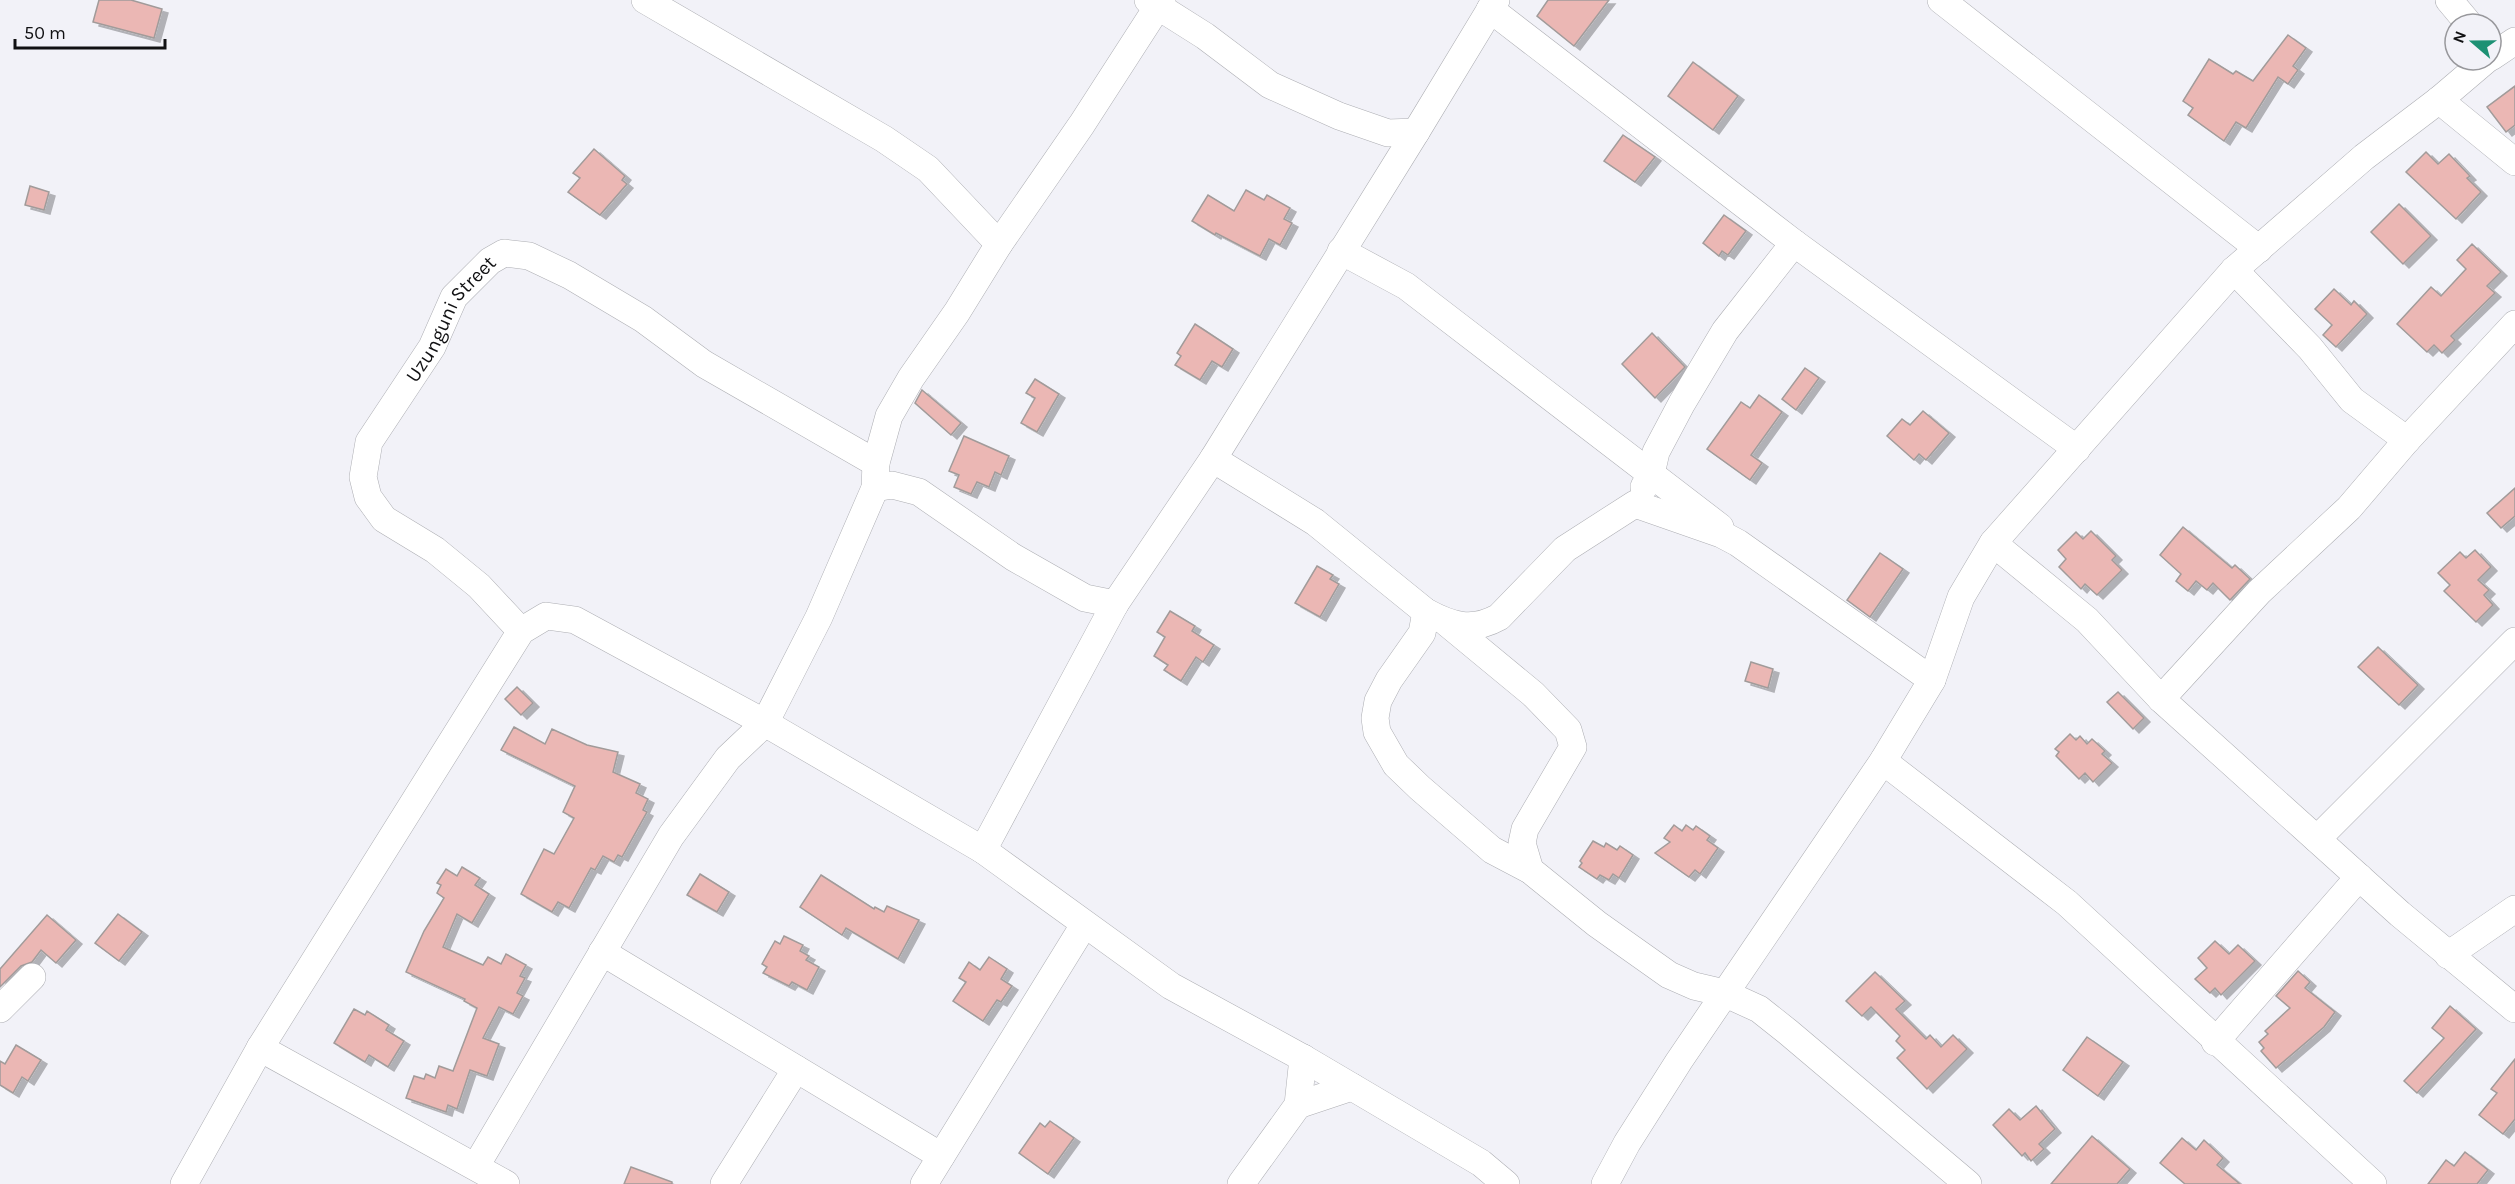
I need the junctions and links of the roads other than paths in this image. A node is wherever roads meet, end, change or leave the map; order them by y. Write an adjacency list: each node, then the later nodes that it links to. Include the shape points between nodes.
1 (645, 0): 12 (street, via 884,139 928,169)
2 (1941, 0): 13 (street)
3 (2449, 0): 6 (street)
4 (1156, 2): 9 (street, via 1269,85 1388,133); 12 (street, via 1082,124)
5 (1493, 5): 9 (street); 11 (street)
6 (2459, 12)
7 (2471, 72): 8 (street)
8 (2439, 100): 10 (street); 13 (street, via 2364,157)
9 (1416, 132): 14 (street)
10 (2515, 162)
11 (1794, 243): 18 (street); 20 (street, via 1725,332 1666,432)
12 (999, 244): 21 (street, via 889,416)
13 (2259, 249): 15 (street)
14 (1341, 251): 19 (street); 20 (street, via 1406,286)
15 (2234, 270): 17 (street, via 2310,348 2352,400); 18 (street)
16 (2515, 324): 17 (street)
17 (2407, 440): 30 (street, via 2349,507 2259,592)
18 (2077, 449): 24 (street)
19 (1213, 459): 25 (street); 26 (street, via 1315,522)
20 (1651, 474): 22 (street); 23 (street)
21 (875, 476): 25 (street, via 919,492 1013,557 1085,598); 27 (street, Uzunguni Street, via 704,364 643,319 529,256 504,253 490,261 454,297 432,346 369,442 363,477 368,497 384,519 435,550 479,586); 31 (street, via 819,617)
22 (1635, 504): 23 (street); 26 (street, via 1565,549 1499,617 1471,626)
23 (1738, 543): 29 (street)
24 (1993, 543): 29 (street, via 1960,597); 30 (street, via 2087,620)
25 (1115, 604): 34 (street)
26 (1436, 617): 35 (street, via 1533,694 1568,730 1573,747 1525,829 1522,843); 35 (street, via 1378,701 1374,718 1377,732 1396,765 1420,789 1492,850)
27 (521, 631): 31 (street, via 546,616 575,620); 46 (street)
28 (2515, 640): 33 (street)
29 (1932, 680): 32 (street)
30 (2161, 699): 33 (street)
31 (765, 723): 34 (street); 39 (street, via 728,758 671,836)
32 (1883, 761): 42 (street); 45 (street, via 2067,903)
33 (2317, 839): 36 (street)
34 (982, 850): 38 (street)
35 (1530, 870): 42 (street, via 1669,975)
36 (2359, 877): 40 (street); 45 (street)
37 (2515, 909): 40 (street)
38 (1084, 925): 47 (street, via 1171,986); 51 (street)
39 (602, 952): 48 (street); 52 (street)
40 (2448, 955): 44 (street)
41 (32, 978): 43 (street)
42 (1724, 993): 59 (street, via 1627,1143); 60 (street, via 1759,1009)
43 (0, 1009)
44 (2515, 1009)
45 (2216, 1042): 61 (street)
46 (260, 1048): 52 (street); 53 (street)
47 (1303, 1058): 49 (street); 50 (street)
48 (796, 1069): 51 (street); 55 (street)
49 (1352, 1087): 50 (street); 58 (street, via 1481,1163)
50 (1298, 1104): 57 (street)
51 (941, 1156): 56 (street)
52 (476, 1166): 54 (street)
53 (184, 1184)
54 (506, 1184)
55 (724, 1184)
56 (924, 1184)
57 (1241, 1184)
58 (1506, 1184)
59 (1605, 1184)
60 (1968, 1184)
61 (2373, 1184)

